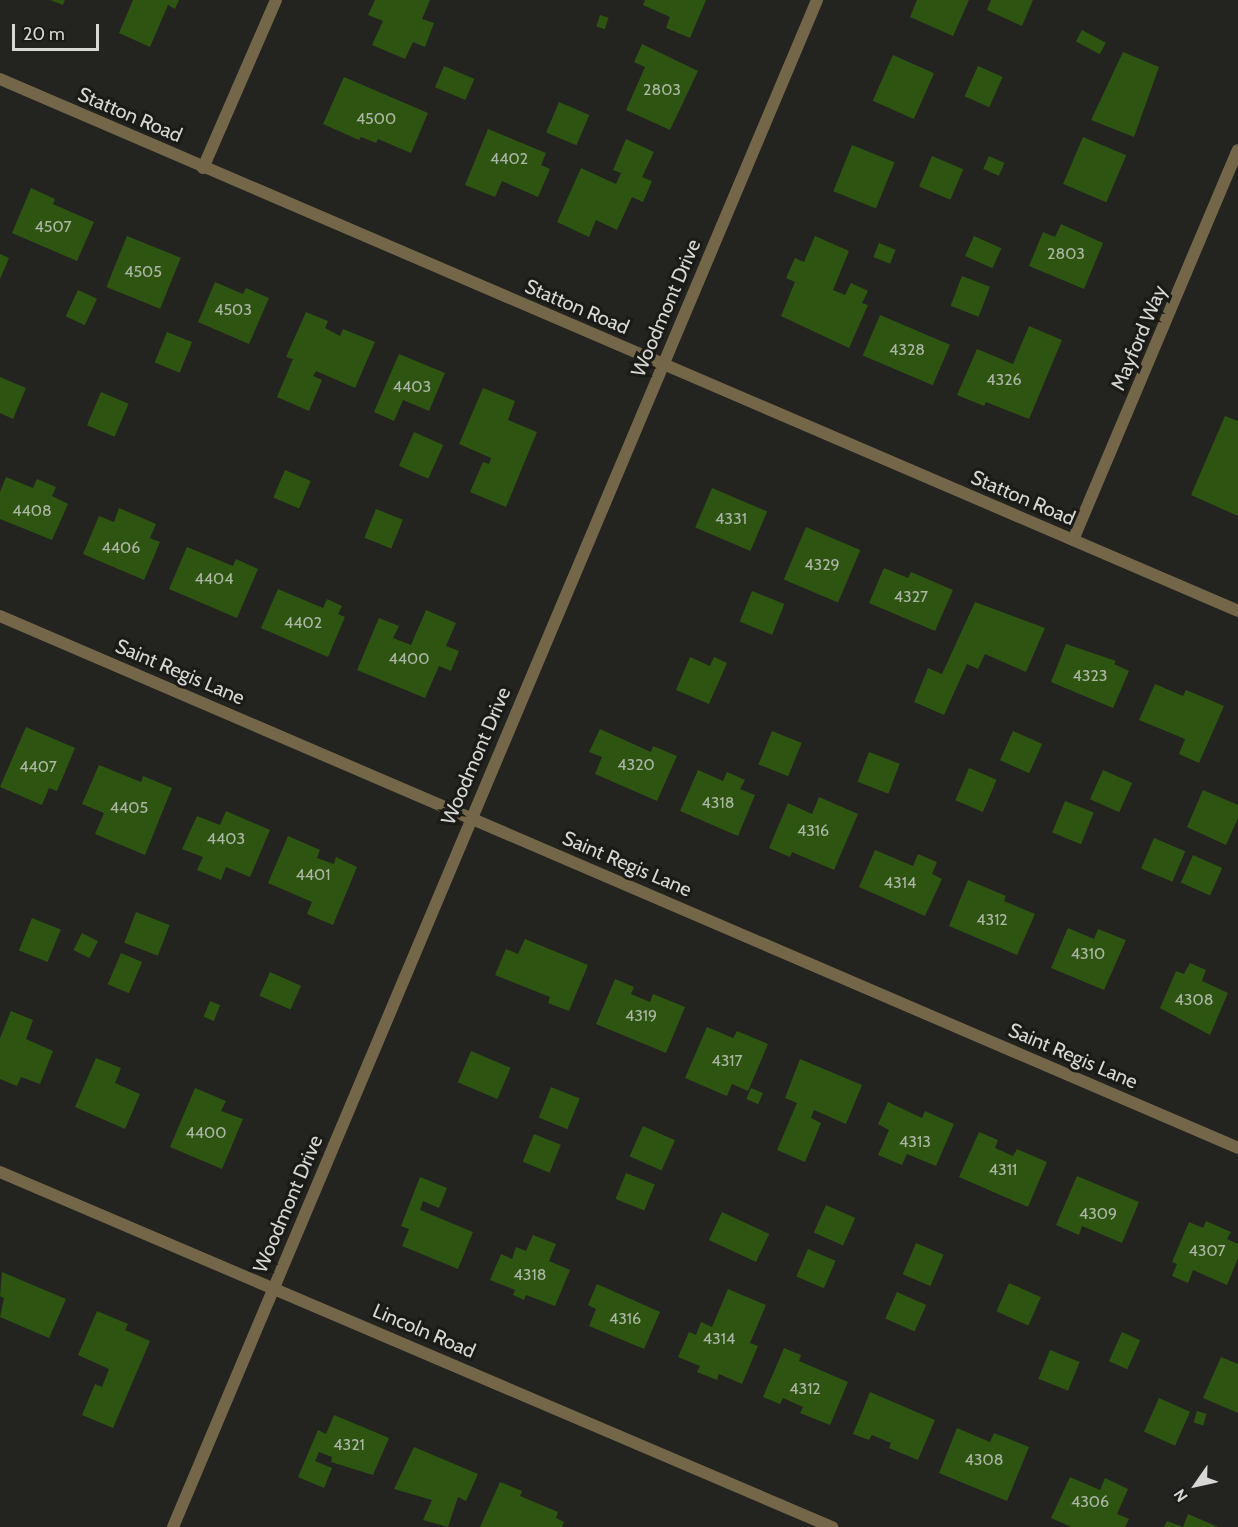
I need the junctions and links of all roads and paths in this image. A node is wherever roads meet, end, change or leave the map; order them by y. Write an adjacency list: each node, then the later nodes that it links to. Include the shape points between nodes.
1 (276, 0): 5 (street)
2 (817, 0): 6 (street, Woodmont Drive)
3 (0, 79): 5 (street, Statton Road)
4 (1238, 150): 7 (street, Mayford Way)
5 (203, 168): 6 (street, Statton Road)
6 (663, 365): 7 (street, Statton Road); 10 (street, Woodmont Drive)
7 (1073, 540): 8 (street, Statton Road)
8 (1238, 611)
9 (0, 616): 10 (street, Saint Regis Lane)
10 (471, 818): 11 (street, Saint Regis Lane); 13 (street, Woodmont Drive)
11 (1238, 1148)
12 (0, 1172): 13 (street, Lincoln Road)
13 (273, 1288): 14 (street, Woodmont Drive); 15 (street, Lincoln Road)
14 (173, 1527)
15 (832, 1527)

